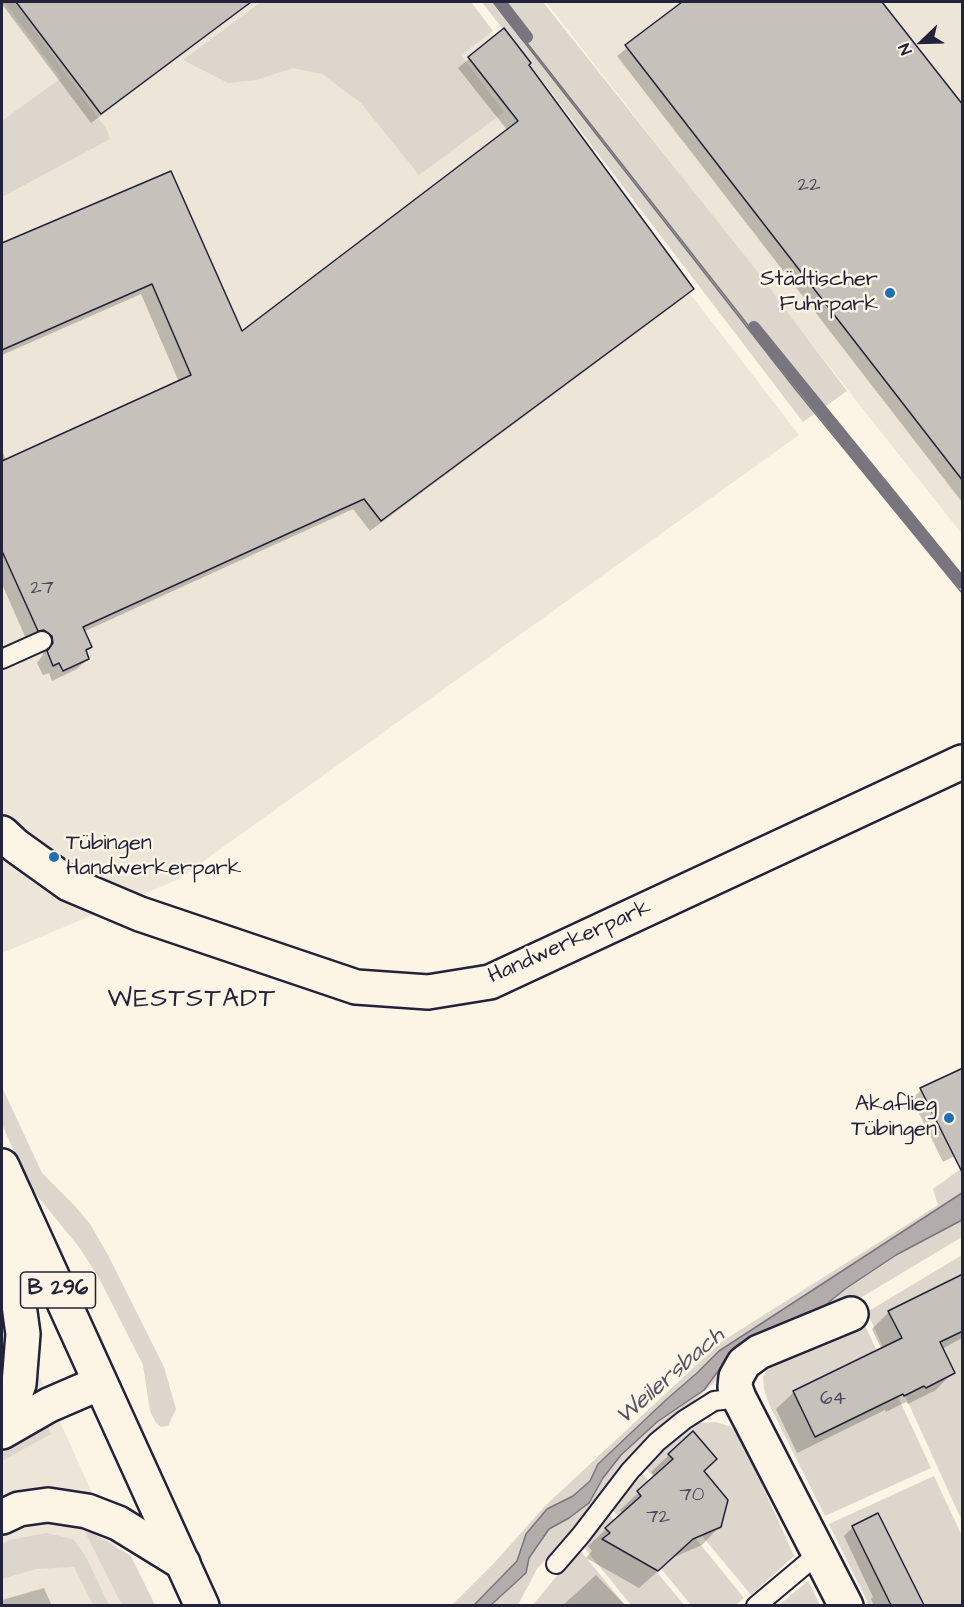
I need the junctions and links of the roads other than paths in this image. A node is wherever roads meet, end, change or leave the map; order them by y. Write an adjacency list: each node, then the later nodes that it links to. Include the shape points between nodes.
1 (42, 641): 2 (lane)
2 (2, 660)
3 (963, 762): 4 (street, Handwerkerpark, via 490,982 428,992 356,987 140,914 69,884)
4 (2, 833)
5 (2, 1166): 6 (street, B 296)
6 (16, 1197): 8 (street, B 296); 10 (street, via 16,1283 23,1334 19,1384)
7 (851, 1314): 9 (street, via 774,1345 744,1364 736,1377)
8 (100, 1383): 10 (street); 13 (street, B 296)
9 (739, 1398): 12 (street); 14 (lane, via 714,1401 657,1442)
10 (2, 1430)
11 (2, 1517): 13 (street, via 19,1509 48,1505 87,1511 118,1523)
12 (819, 1553): 16 (lane); 17 (street)
13 (183, 1563): 15 (street, B 296)
14 (556, 1564)
15 (202, 1605)
16 (756, 1605)
17 (846, 1605)

